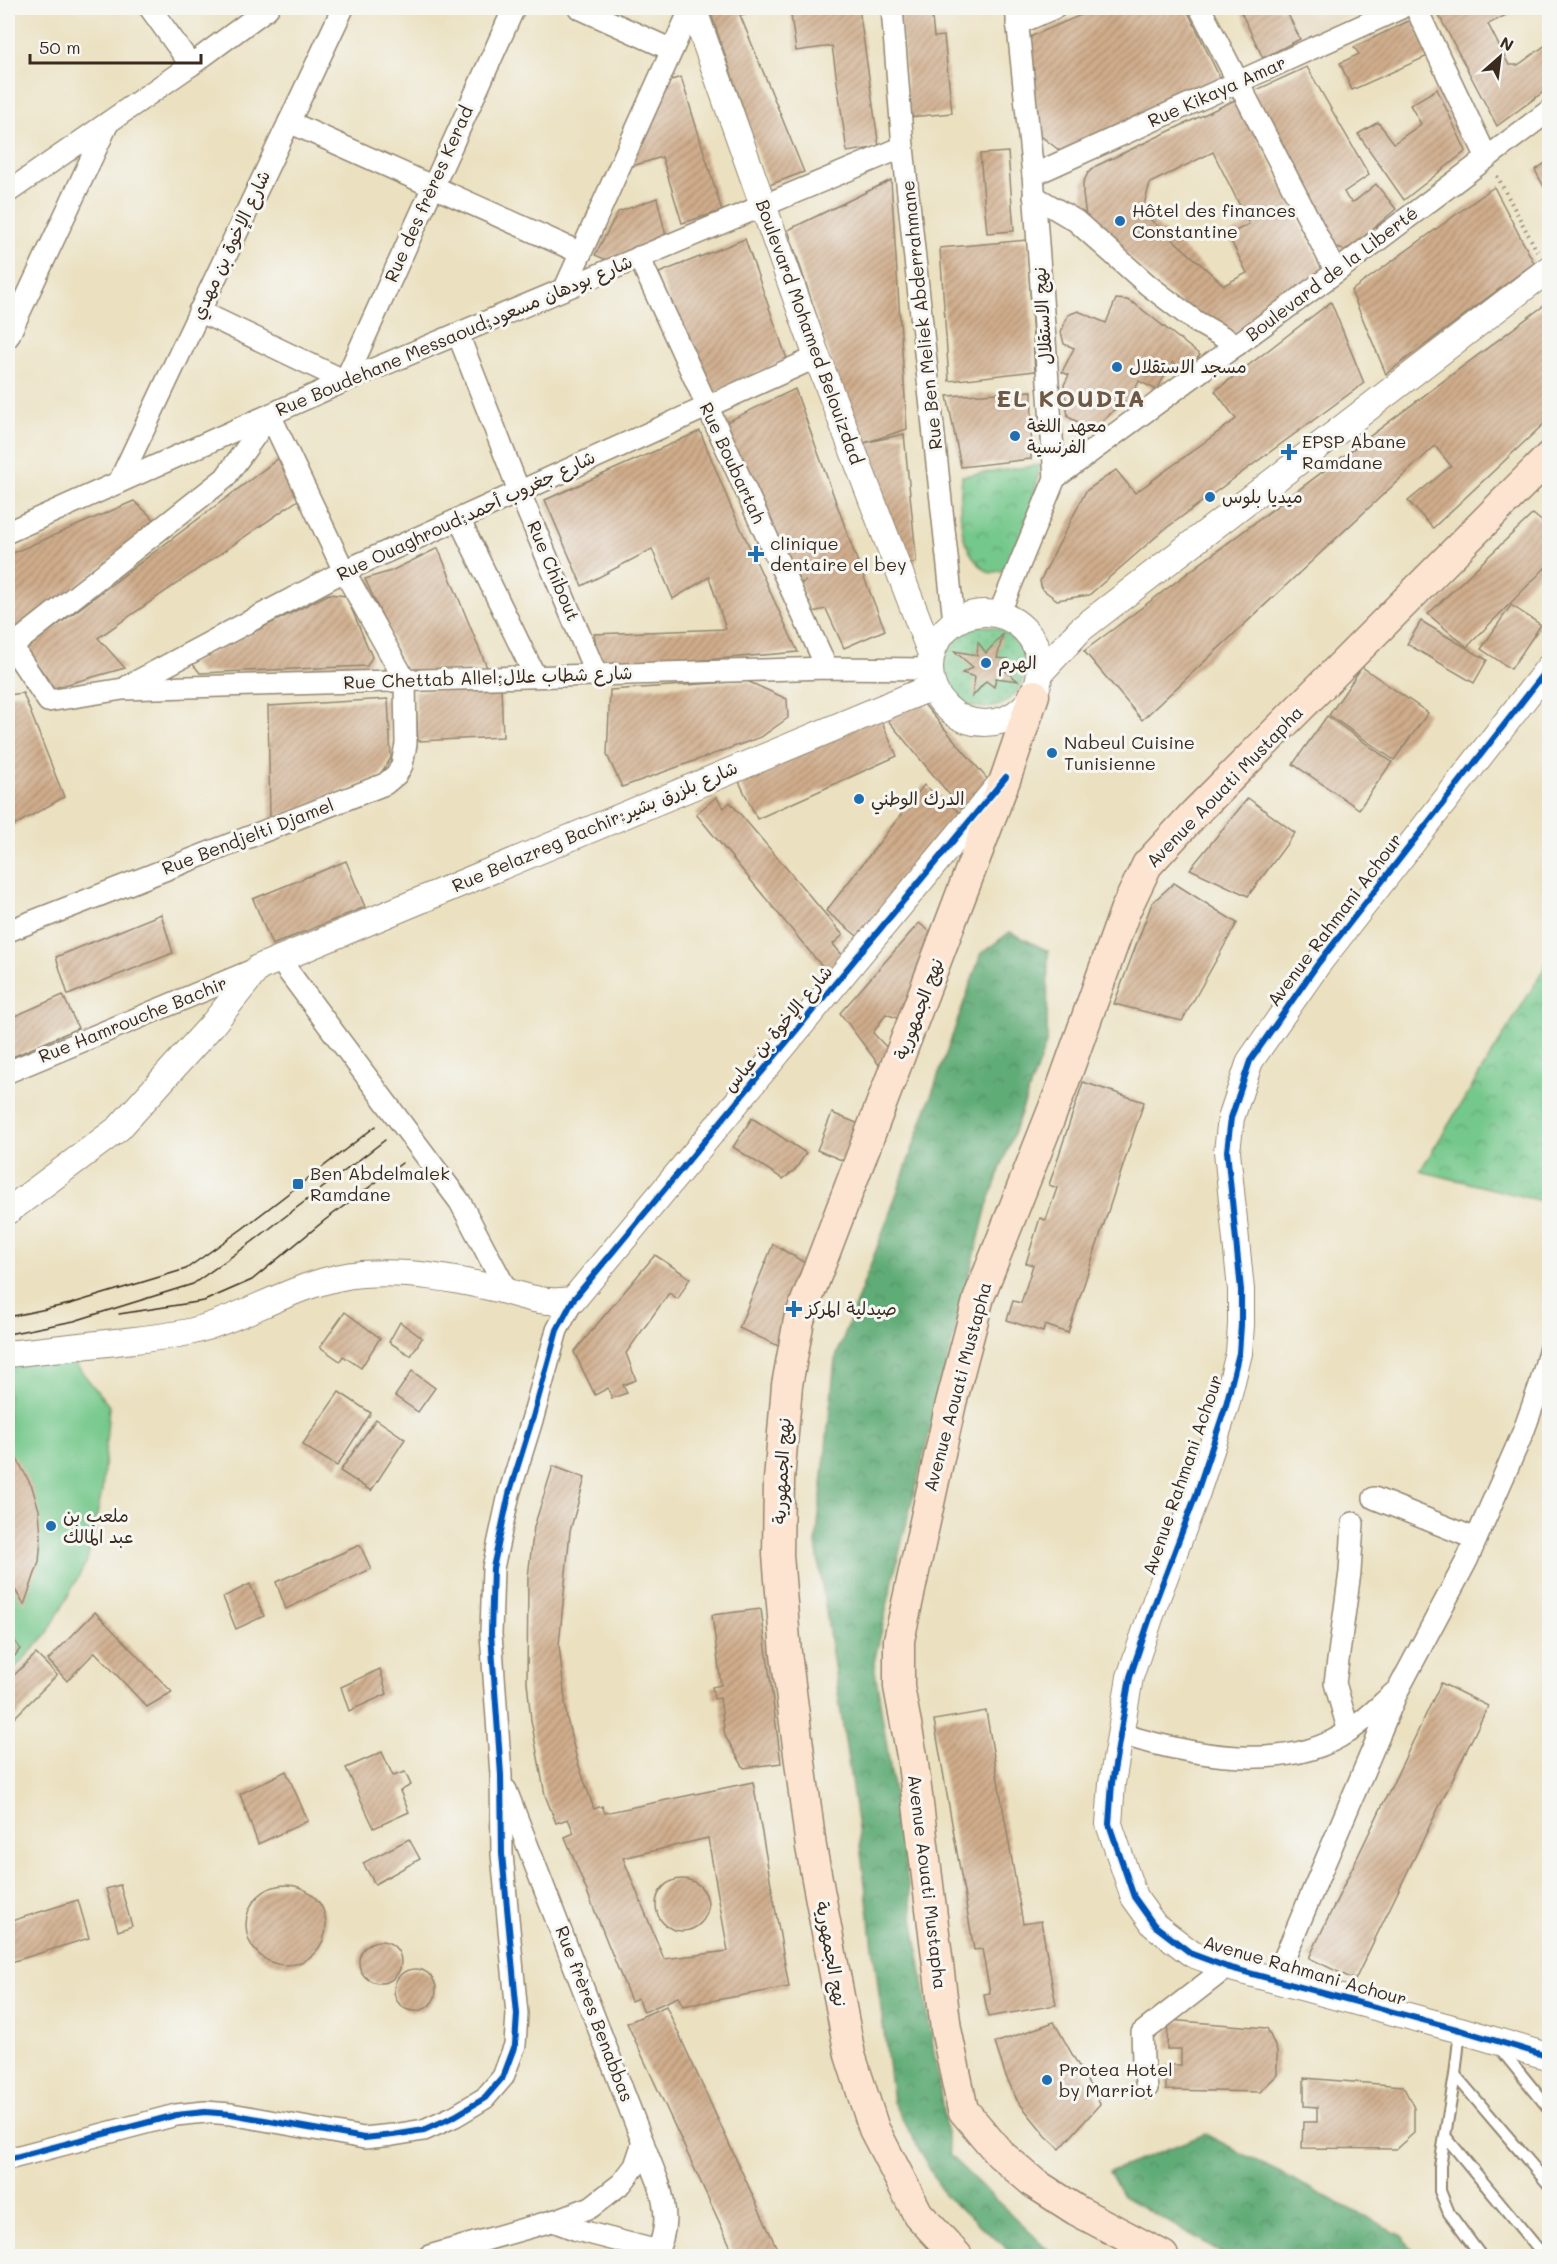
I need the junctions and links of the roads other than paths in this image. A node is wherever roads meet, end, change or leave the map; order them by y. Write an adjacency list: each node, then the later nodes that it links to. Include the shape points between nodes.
1 (150, 8): 14 (street)
2 (268, 8): 14 (street)
3 (343, 8): 18 (street, شارع الإخوة بن مهدي)
4 (514, 8): 21 (street, Rue des frères Kerad)
5 (579, 8): 13 (street)
6 (692, 8): 13 (street); 24 (street, Boulevard Mohamed Belouizdad)
7 (892, 8): 19 (street, Rue Ben Meliek Abderrahmane)
8 (1054, 8): 12 (street)
9 (1200, 8): 15 (street)
10 (1401, 8): 15 (street, Rue Kikaya Amar)
11 (1416, 8): 20 (street)
12 (1016, 16): 22 (street, نهج الاستقلال)
13 (672, 50): 25 (street)
14 (191, 65): 17 (street)
15 (1238, 83): 22 (street, Rue Kikaya Amar); 28 (street)
16 (1550, 110): 20 (street, Boulevard de la Liberté)
17 (108, 122): 23 (street); 32 (street)
18 (289, 122): 21 (street); 30 (street, شارع الإخوة بن مهدي)
19 (903, 147): 24 (street, Rue Boudehane Messaoud;شارع بودهان مسعود); 46 (street, Rue Ben Meliek Abderrahmane)
20 (1487, 158): 28 (street, Boulevard de la Liberté)
21 (432, 186): 25 (street); 35 (street, Rue des frères Kerad)
22 (1034, 186): 33 (street, via 1148,285 1195,321); 39 (street, نهج الاستقلال)
23 (8, 192)
24 (762, 205): 26 (street, Rue Boudehane Messaoud;شارع بودهان مسعود); 34 (street, Boulevard Mohamed Belouizdad)
25 (581, 253): 29 (street)
26 (639, 257): 29 (street, Rue Boudehane Messaoud;شارع بودهان مسعود); 36 (street, Rue Boubartah)
27 (1548, 269): 54 (street, via 1081,629)
28 (1336, 272): 33 (street, Boulevard de la Liberté)
29 (565, 288): 31 (street, Rue Boudehane Messaoud;شارع بودهان مسعود)
30 (199, 311): 35 (street); 40 (street, شارع الإخوة بن مهدي)
31 (458, 334): 35 (street, Rue Boudehane Messaoud;شارع بودهان مسعود); 41 (street, Rue Chibout)
32 (8, 337)
33 (1237, 345): 39 (street, Boulevard de la Liberté)
34 (817, 357): 36 (street, Rue Ouaghroud;شارع جغروب أحمد); 50 (street, Boulevard Mohamed Belouizdad)
35 (345, 381): 37 (street, Rue Boudehane Messaoud;شارع بودهان مسعود)
36 (706, 407): 41 (street, Rue Ouaghroud;شارع جغروب أحمد); 49 (street, Rue Boubartah)
37 (270, 415): 40 (street, Rue Boudehane Messaoud;شارع بودهان مسعود); 44 (street); 47 (street, via 225,478)
38 (1550, 456): 88 (main road, Avenue Aouati Mustapha, via 1147,865 1125,911 1062,1087 979,1297 915,1561 899,1640 899,1687 912,1756 946,2029 963,2110 1000,2154 1034,2183)
39 (1055, 478): 45 (street, نهج الاستقلال)
40 (119, 482): 43 (street, Rue Boudehane Messaoud;شارع بودهان مسعود)
41 (519, 491): 42 (street, Rue Ouaghroud;شارع جغروب أحمد); 51 (street, Rue Chibout)
42 (459, 519): 44 (street, Rue Ouaghroud;شارع جغروب أحمد); 52 (street)
43 (8, 532)
44 (344, 571): 53 (street); 55 (street, Rue Ouaghroud;شارع جغروب أحمد)
45 (999, 614): 46 (street, via 968,615); 54 (street, via 1031,636 1039,654)
46 (954, 622): 50 (street, via 940,636)
47 (9, 644): 55 (street, Rue Chettab Allel;شارع شطاب علال, via 48,701)
48 (1550, 666): 70 (street, Avenue Rahmani Achour, via 1317,965 1250,1061 1231,1118 1227,1151 1241,1290 1239,1353 1196,1495 1130,1677)
49 (827, 668): 50 (street, Rue Chettab Allel;شارع شطاب علال); 51 (street, Rue Chettab Allel;شارع شطاب علال)
50 (930, 670): 54 (street, via 941,703 972,723 1008,719 1023,709); 58 (street, Rue Belazreg Bachir;شارع بلزرق بشير)
51 (596, 674): 52 (street, Rue Chettab Allel;شارع شطاب علال)
52 (535, 676): 53 (street, Rue Chettab Allel;شارع شطاب علال)
53 (405, 680): 55 (street, Rue Chettab Allel;شارع شطاب علال); 57 (street, Rue Bendjelti Djamel, via 406,744 402,765 385,784)
54 (1037, 684): 56 (main road, نهج الجمهورية)
55 (123, 689)
56 (1006, 777): 62 (street, شارع الإخوة بن عباس); 87 (main road, نهج الجمهورية, via 799,1320 787,1385 779,1480 778,1556 786,1653 812,1847 850,2055 874,2129 897,2176 918,2214)
57 (8, 930)
58 (268, 964): 59 (street, Rue Hamrouche Bachir); 60 (street, via 119,1128); 61 (street, via 460,1202)
59 (8, 1072)
60 (8, 1211)
61 (507, 1291): 62 (street, via 529,1300); 64 (street, via 414,1275 361,1274 316,1283 194,1330)
62 (573, 1300): 71 (street, via 557,1330 509,1494 493,1568 491,1634)
63 (1550, 1348): 67 (street, via 1524,1430)
64 (8, 1354)
65 (1374, 1498): 67 (street)
66 (1353, 1523): 69 (street, via 1335,1683)
67 (1476, 1539): 68 (street)
68 (1398, 1690): 69 (street); 73 (street)
69 (1349, 1732): 70 (street, via 1318,1747 1253,1758 1190,1751)
70 (1121, 1734): 72 (street, Avenue Rahmani Achour, via 1109,1824 1134,1897 1154,1925 1192,1954)
71 (501, 1775): 81 (street, Rue frères Benabbas); 82 (street, via 502,1854 517,2014 515,2045 503,2077 485,2098 424,2130 393,2135 364,2138 205,2112 176,2115)
72 (1227, 1967): 73 (street, Avenue Rahmani Achour); 78 (street, via 1142,2033)
73 (1275, 1980): 74 (street, Avenue Rahmani Achour)
74 (1460, 2030): 75 (street, Avenue Rahmani Achour); 77 (lane)
75 (1494, 2042): 76 (street, Avenue Rahmani Achour); 79 (lane)
76 (1550, 2057)
77 (1455, 2075): 80 (lane); 83 (lane)
78 (1147, 2088)
79 (1550, 2110)
80 (1445, 2136): 89 (lane, via 1439,2178 1443,2202); 90 (lane)
81 (643, 2142): 84 (street, via 635,2166 622,2183 591,2207); 85 (street, Rue frères Benabbas, via 666,2207 666,2225)
82 (8, 2158)
83 (1550, 2186)
84 (553, 2220): 85 (street); 86 (street)
85 (657, 2254)
86 (429, 2256)
87 (957, 2256)
88 (1163, 2256)
89 (1481, 2256)
90 (1544, 2256)

